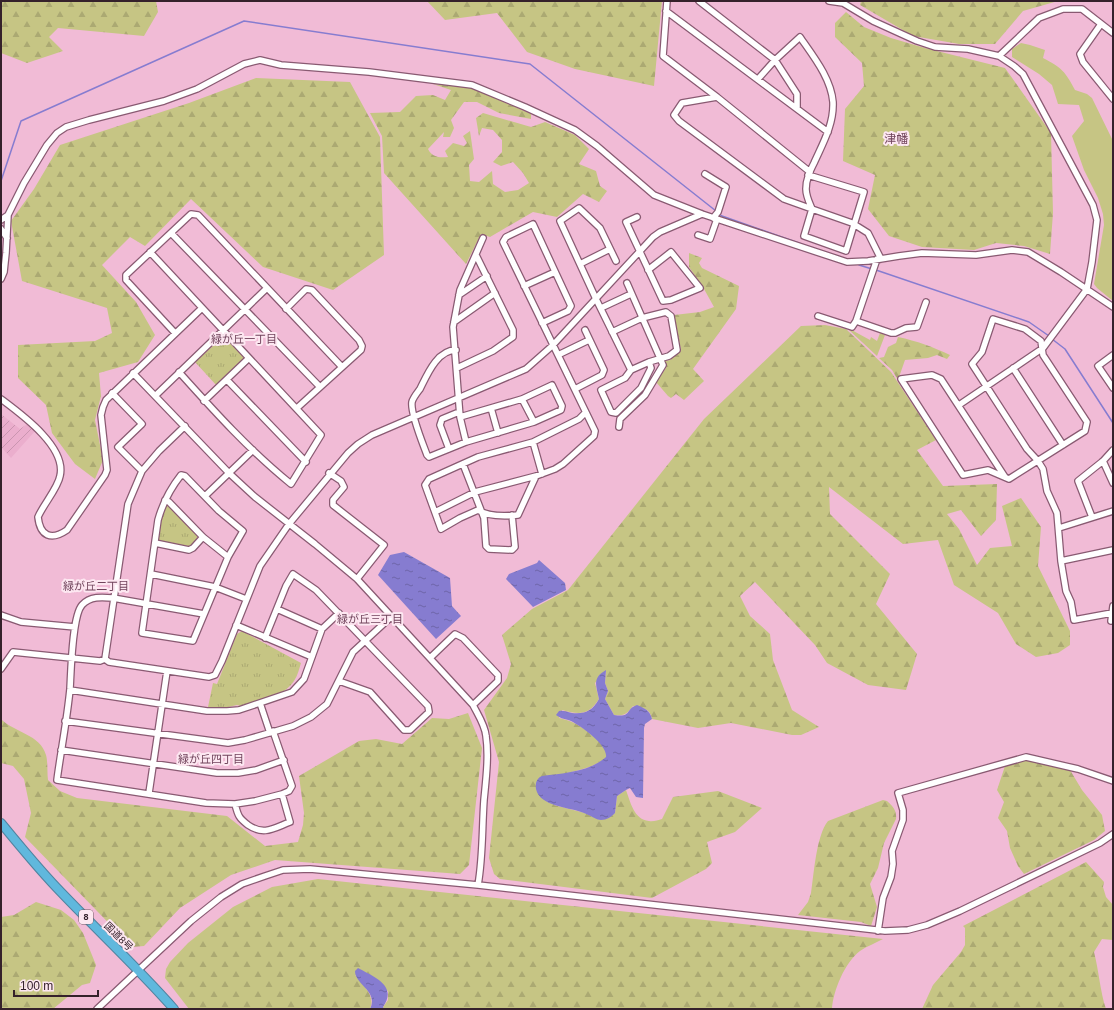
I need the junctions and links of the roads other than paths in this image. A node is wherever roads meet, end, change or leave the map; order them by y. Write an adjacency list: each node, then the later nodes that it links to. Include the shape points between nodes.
1 (667, 1): 4 (street)
2 (700, 1): 8 (street)
3 (830, 1): 7 (street, via 843,3 873,21 935,47 968,49)
4 (666, 11): 9 (street); 10 (street, via 664,56)
5 (1101, 24): 6 (street); 7 (street, via 1082,9 1052,12 1039,18); 11 (street, via 1080,54 1083,62)
6 (1113, 33)
7 (999, 56): 42 (street, via 1023,74 1093,205 1097,220)
8 (775, 60): 9 (street); 12 (street, via 797,94); 13 (street, via 800,37 828,82 833,101)
9 (758, 79): 12 (street)
10 (717, 97): 14 (street); 16 (street, via 682,103 674,115 678,121 784,199)
11 (1113, 99)
12 (797, 108): 13 (street)
13 (828, 132): 14 (street)
14 (809, 173): 16 (street, via 806,187); 22 (street, via 864,192)
15 (705, 174): 20 (street, via 726,187)
16 (812, 209): 22 (street); 22 (street, via 804,236 846,251)
17 (702, 214): 18 (street, via 654,195 575,130 472,85 369,72 281,65 260,60 244,64 197,89 164,101 66,127 47,145); 20 (street); 29 (street, via 660,232)
18 (8, 215): 21 (street); 26 (street)
19 (636, 216): 29 (street, via 626,222)
20 (716, 216): 25 (street, via 710,239); 32 (street, via 847,262)
21 (1, 220)
22 (854, 224): 32 (street, via 868,233)
23 (1, 229): 26 (street)
24 (171, 233): 30 (street); 41 (street, via 191,214 198,215); 52 (street)
25 (698, 235)
26 (7, 238): 38 (street)
27 (484, 238): 31 (street)
28 (610, 249): 33 (street); 34 (street); 34 (street, via 600,228 579,208 560,221)
29 (639, 251): 35 (street); 46 (street)
30 (150, 252): 49 (street); 61 (street, via 126,275 126,280)
31 (476, 255): 37 (street); 45 (street)
32 (879, 259): 42 (street, via 922,253 976,255 1012,250 1028,252); 55 (street)
33 (616, 261)
34 (580, 264): 46 (street)
35 (648, 270): 35 (street, via 663,301 700,288 671,252)
36 (555, 272): 40 (street); 40 (street, via 534,224 506,237 503,242); 57 (street, via 571,306 568,311)
37 (487, 276): 43 (street); 45 (street)
38 (1, 279)
39 (627, 283): 44 (street)
40 (524, 286): 57 (street)
41 (267, 288): 50 (street); 52 (street)
42 (1087, 289): 48 (street); 64 (street)
43 (495, 293): 56 (street); 72 (street, via 513,330 513,337 493,351)
44 (631, 294): 51 (street); 54 (street)
45 (459, 295): 56 (street)
46 (596, 299): 51 (street); 63 (street)
47 (926, 302): 55 (street, via 917,328 906,328 891,333)
48 (1113, 307)
49 (202, 308): 58 (street); 61 (street)
50 (286, 308): 71 (street); 71 (street, via 306,289 312,290 318,296 362,346 361,350)
51 (601, 308): 60 (street)
52 (246, 309): 58 (street); 79 (street)
53 (818, 316): 55 (street, via 852,327)
54 (642, 318): 60 (street); 69 (street); 69 (street, via 666,312 671,316 677,350)
55 (856, 321)
56 (454, 322): 65 (street)
57 (542, 323): 63 (street)
58 (223, 330): 68 (street); 75 (street)
59 (585, 330): 62 (street)
60 (612, 332): 74 (street)
61 (175, 333): 76 (street)
62 (589, 340): 66 (street); 81 (street, via 604,370 602,375)
63 (552, 346): 66 (street); 85 (street, via 526,369)
64 (1043, 348): 73 (street); 78 (street, via 1041,341 1025,329 993,318 982,352 972,364); 100 (street, via 1043,355 1087,422 1085,431)
65 (456, 350): 72 (street); 93 (street, via 443,354 434,364 412,402)
66 (558, 355): 81 (street)
67 (1113, 355): 80 (street, via 1098,366)
68 (249, 358): 77 (street); 89 (street)
69 (661, 359): 70 (street); 96 (street, via 663,365 645,395 620,419)
70 (649, 362): 74 (street); 74 (street, via 651,368 641,388 616,413 611,412 602,390 626,378)
71 (342, 367): 79 (street)
72 (457, 368): 85 (street)
73 (1013, 368): 78 (street); 100 (street)
74 (631, 370)
75 (179, 372): 83 (street); 87 (street)
76 (133, 373): 82 (street); 83 (street)
77 (227, 380): 87 (street); 106 (street)
78 (985, 386): 88 (street); 104 (street, via 1027,449)
79 (320, 387): 89 (street)
80 (1113, 388)
81 (575, 389): 91 (street)
82 (112, 393): 84 (street, via 106,400 101,414 107,470 67,530 59,536 50,536 42,531 38,517 60,477 61,467 56,454 39,429); 108 (street, via 142,424 118,446)
83 (155, 396): 95 (street)
84 (1, 399)
85 (458, 399): 92 (street); 93 (street)
86 (522, 399): 90 (street); 94 (street); 94 (street, via 552,385 562,406 561,410)
87 (204, 401): 102 (street)
88 (959, 405): 112 (street); 112 (street, via 942,379 932,375 901,379 962,474 988,470)
89 (297, 408): 106 (street, via 321,435)
90 (491, 408): 92 (street); 97 (street)
91 (585, 413): 99 (street, via 579,420); 111 (street, via 595,431 594,436 563,464)
92 (460, 414): 98 (street); 101 (street, via 442,419 440,425)
93 (414, 418): 101 (street, via 429,457); 110 (street, via 372,435 358,444)
94 (534, 422): 97 (street)
95 (185, 426): 108 (street); 109 (street)
96 (619, 427)
97 (498, 433): 98 (street)
98 (466, 442): 101 (street)
99 (533, 442): 107 (street, via 478,457); 111 (street)
100 (1063, 445): 104 (street)
101 (449, 449)
102 (252, 450): 106 (street, via 291,484); 109 (street)
103 (1113, 450): 105 (street)
104 (1038, 461): 112 (street, via 1010,479); 123 (street, via 1043,469)
105 (1103, 461): 113 (street); 121 (street, via 1078,480)
106 (306, 462)
107 (463, 464): 114 (street); 118 (street, via 429,479 424,485)
108 (142, 471): 132 (street, via 128,504)
109 (229, 473): 115 (street); 122 (street)
110 (329, 474): 122 (street); 130 (street, via 341,481 344,488 333,500 333,505 384,545)
111 (539, 475): 114 (street); 120 (street, via 518,514)
112 (1005, 477)
113 (1113, 483)
114 (475, 492): 118 (street); 119 (street)
115 (204, 496): 116 (street, via 181,475); 127 (street, via 243,531)
116 (165, 500): 124 (street); 125 (street, via 158,520)
117 (1113, 511): 121 (street)
118 (435, 512): 119 (street, via 441,529 478,510)
119 (481, 512): 120 (street); 120 (street, via 484,518 486,546 489,549 512,550 515,547)
120 (512, 515)
121 (1092, 517): 123 (street)
122 (289, 524): 130 (street); 133 (street, via 260,566)
123 (1059, 528): 128 (street)
124 (203, 537): 125 (street, via 189,550); 127 (street)
125 (155, 543): 129 (street)
126 (1113, 550): 128 (street)
127 (228, 557): 131 (street)
128 (1061, 560): 138 (street, via 1074,620)
129 (151, 574): 131 (street); 134 (street)
130 (357, 579): 141 (street)
131 (215, 587): 133 (street); 139 (street)
132 (113, 598): 134 (street); 144 (street, via 91,599 81,606); 151 (street)
133 (246, 599): 143 (street)
134 (146, 604): 139 (street); 139 (street, via 142,633 193,641)
135 (1113, 606): 138 (street)
136 (276, 609): 137 (street, via 293,574 316,590); 145 (street); 146 (street)
137 (339, 613): 145 (street); 147 (street)
138 (1112, 613): 142 (street)
139 (204, 614)
140 (1, 615): 144 (street, via 21,622)
141 (391, 617): 147 (street); 150 (street)
142 (1111, 621)
143 (236, 625): 146 (street); 153 (street, via 215,675 209,677)
144 (75, 627): 149 (street)
145 (322, 629): 148 (street)
146 (265, 638): 148 (street)
147 (366, 641): 154 (street, via 353,652); 154 (street, via 428,706 429,712 410,730 404,730 370,692)
148 (312, 657): 156 (street, via 300,685 292,692)
149 (72, 658): 151 (street, via 100,661); 152 (street, via 13,652); 155 (street)
150 (430, 658): 158 (street); 158 (street, via 455,634 463,638 498,675 498,681)
151 (105, 659): 153 (street, via 108,662)
152 (1, 669)
153 (167, 671): 157 (street)
154 (339, 681): 160 (street, via 327,704 311,717)
155 (70, 690): 157 (street); 159 (street)
156 (260, 703): 157 (street, via 239,710 226,711 207,711); 160 (street)
157 (163, 704): 161 (street)
158 (473, 705): 171 (street, via 483,723 487,760 482,862)
159 (65, 721): 161 (street); 162 (street)
160 (272, 732): 161 (street, via 228,743); 163 (street)
161 (159, 734): 164 (street)
162 (61, 750): 164 (street); 166 (street, via 57,780)
163 (284, 760): 164 (street, via 256,770 238,773 217,773); 167 (street, via 292,786 289,791)
164 (154, 764): 166 (street)
165 (1113, 781): 172 (street, via 1026,757 898,793 903,820 894,846 892,876 883,898)
166 (149, 794): 168 (street, via 206,803)
167 (282, 794): 168 (street); 168 (street, via 290,822 266,830 256,830 239,818)
168 (235, 804)
169 (1, 823): 173 (highway, 国道8号 / 8, via 57,888)
170 (1113, 834): 172 (street, via 960,911 908,930)
171 (478, 886): 172 (street); 173 (street, via 310,869 283,870 242,884 221,897 191,921)
172 (878, 931)
173 (139, 970): 174 (street); 175 (highway, 国道8号 / 8)
174 (97, 1009)
175 (174, 1009)

